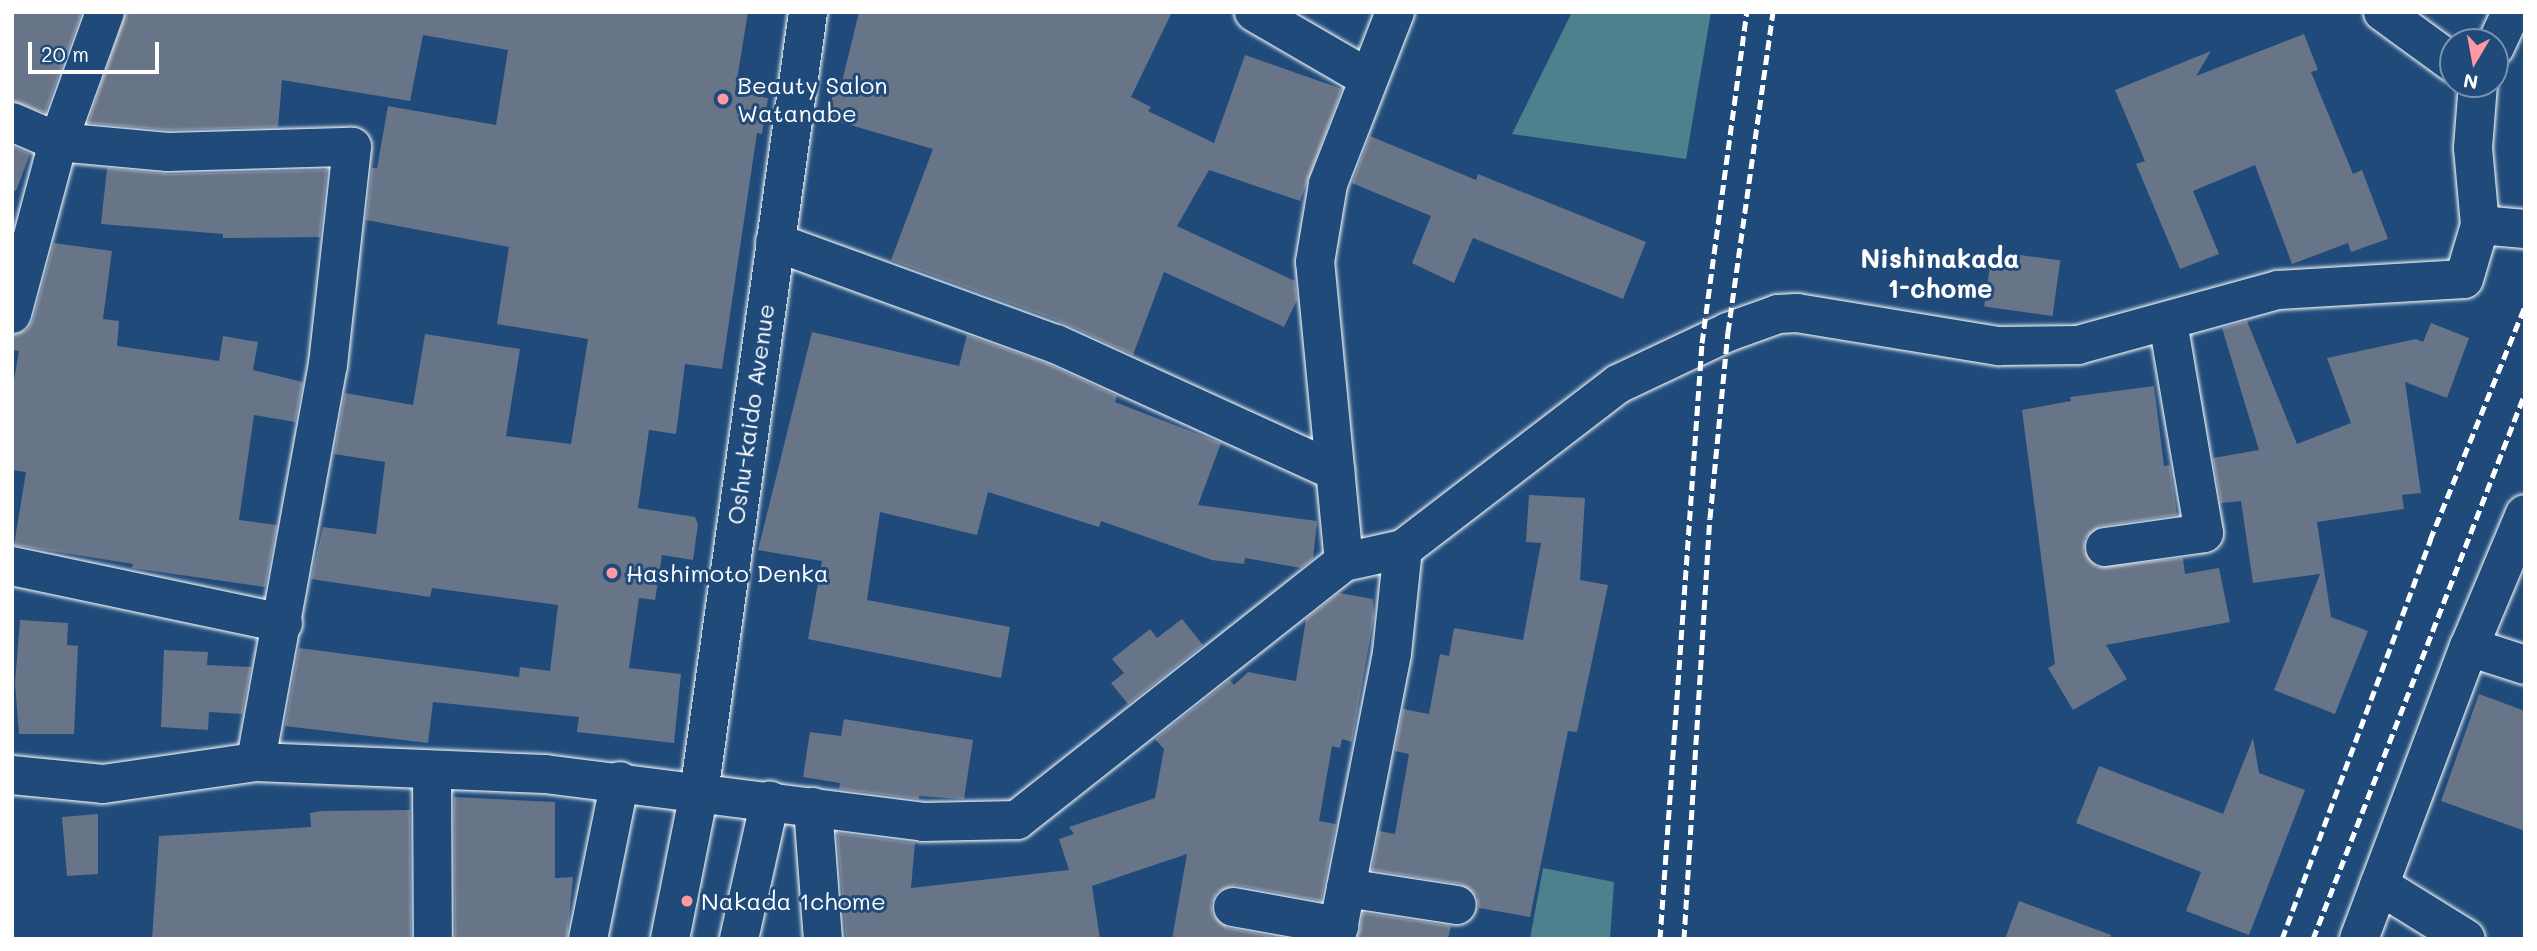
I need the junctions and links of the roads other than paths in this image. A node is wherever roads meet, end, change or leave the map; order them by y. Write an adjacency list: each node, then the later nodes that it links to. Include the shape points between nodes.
1 (105, 12): 12 (street)
2 (808, 12): 15 (street, Oshu-kaido Avenue)
3 (1254, 12): 9 (street)
4 (1395, 12): 9 (street)
5 (2383, 12): 8 (street)
6 (2511, 12): 7 (street)
7 (2504, 28)
8 (2439, 53)
9 (1368, 78): 18 (street, via 1328,184 1315,262)
10 (2477, 98): 13 (street, via 2473,148)
11 (12, 122): 12 (street)
12 (58, 142): 16 (street); 24 (street, via 168,152 352,147 328,364)
13 (2480, 225): 14 (street); 17 (street, via 2464,279 2278,290)
14 (2525, 229)
15 (775, 242): 18 (street, via 1056,344); 31 (street, Oshu-kaido Avenue)
16 (12, 314)
17 (2168, 323): 20 (street, via 2204,533); 21 (street, via 2078,345 1999,346 1797,313 1778,314 1728,332 1618,384)
18 (1335, 471): 22 (street)
19 (2525, 514): 25 (street)
20 (2105, 547)
21 (1403, 549): 22 (street); 35 (street, via 1392,653)
22 (1345, 562): 33 (street, via 1017,820 923,821)
23 (12, 566): 24 (street)
24 (283, 623): 27 (street)
25 (2469, 647): 26 (street); 34 (street)
26 (2525, 665)
27 (256, 762): 28 (street); 29 (street, via 103,784)
28 (432, 772): 30 (street); 39 (street)
29 (12, 775)
30 (620, 781): 31 (street); 40 (street)
31 (699, 793): 32 (street); 41 (street, Oshu-kaido Avenue)
32 (770, 800): 33 (street); 42 (street)
33 (813, 807): 43 (street)
34 (2379, 885): 44 (street); 45 (street)
35 (1346, 888): 36 (street); 38 (street)
36 (1457, 905)
37 (1233, 907): 38 (street)
38 (1338, 933)
39 (433, 939)
40 (589, 939)
41 (670, 939)
42 (739, 939)
43 (823, 939)
44 (2359, 939)
45 (2466, 939)

